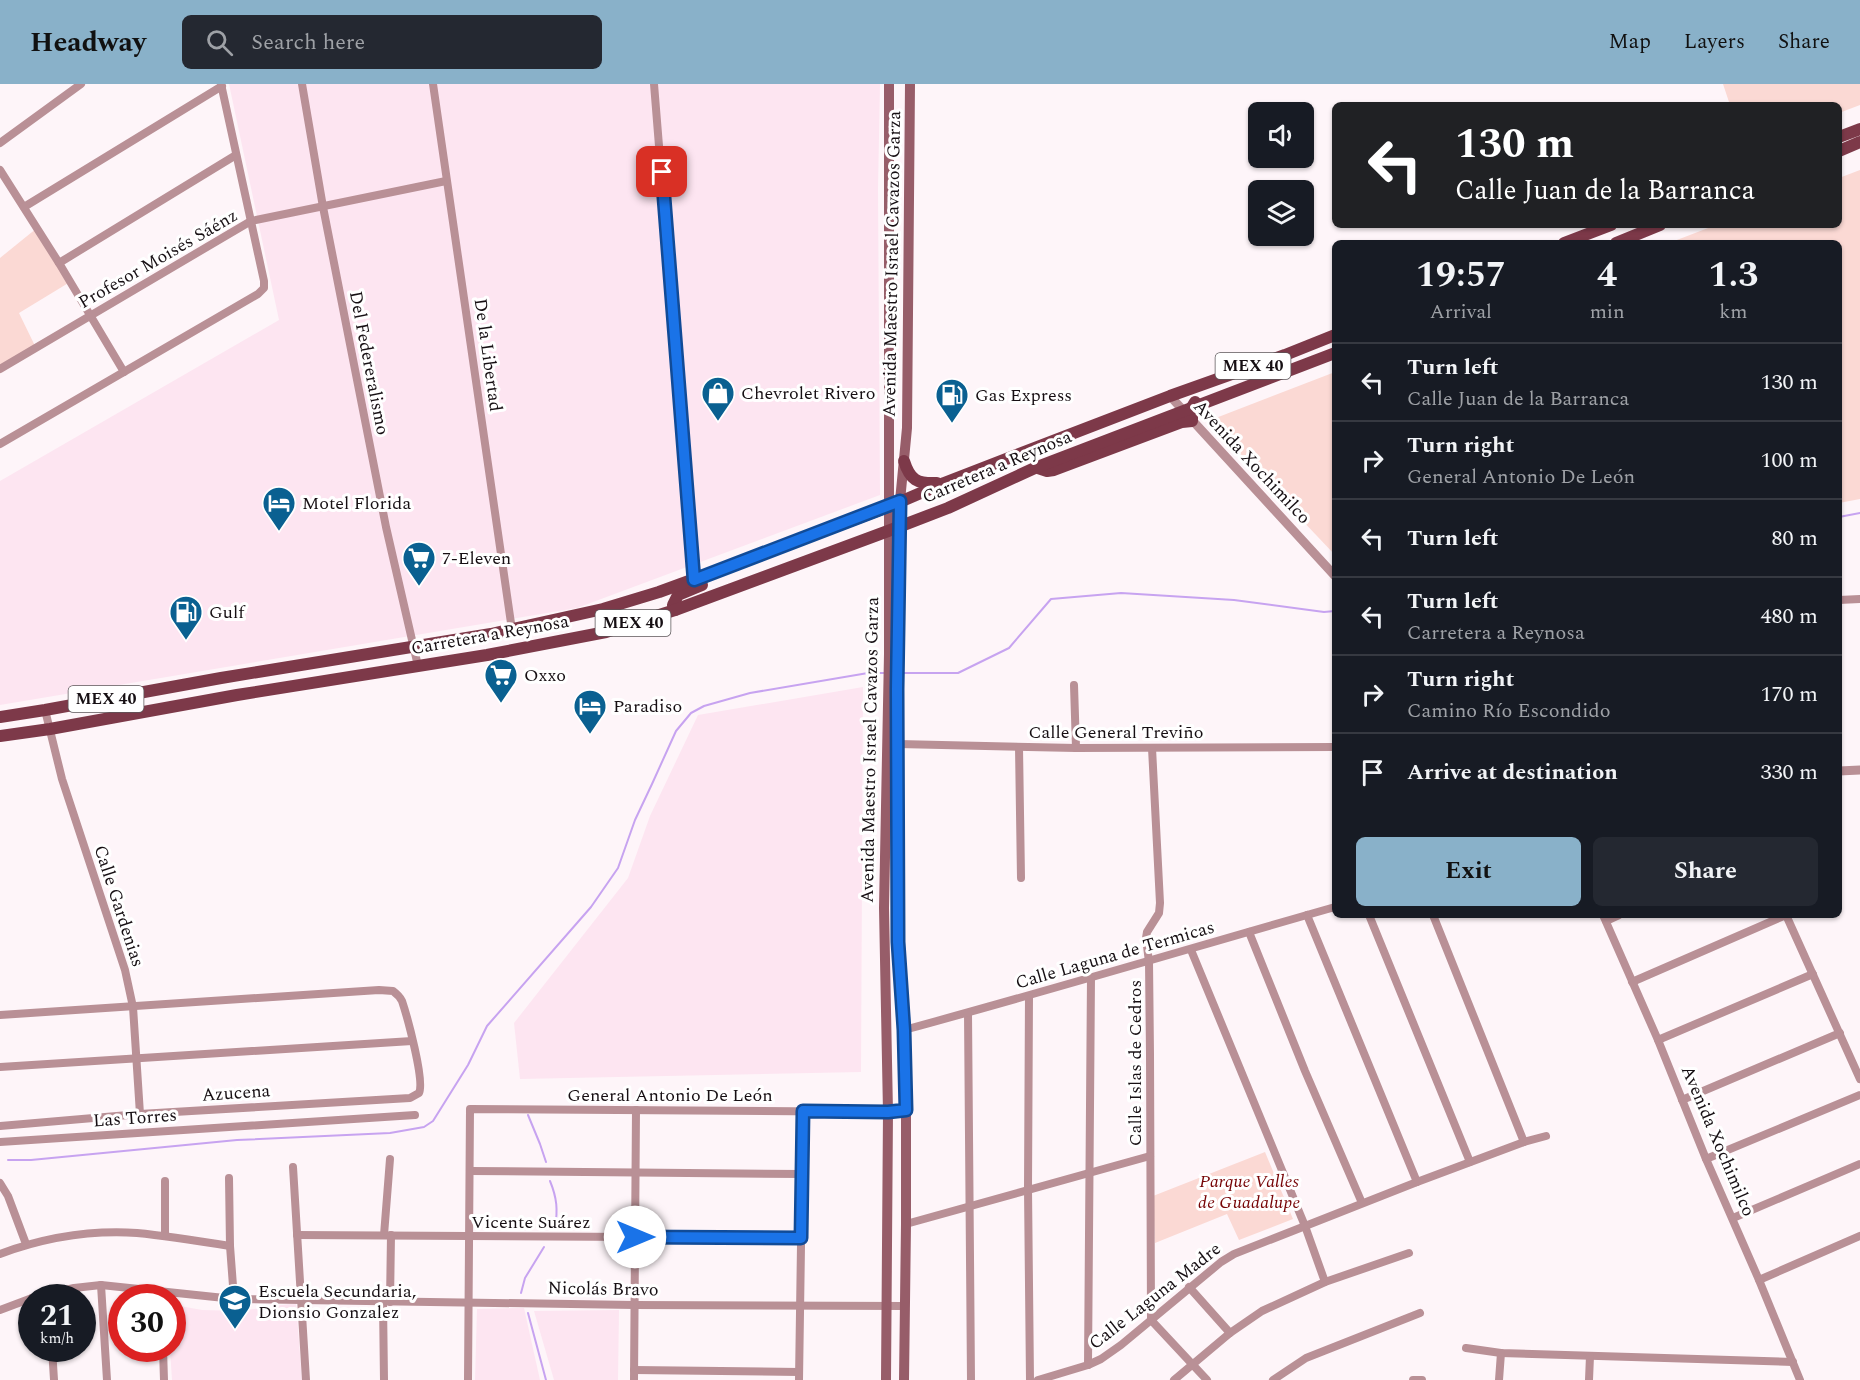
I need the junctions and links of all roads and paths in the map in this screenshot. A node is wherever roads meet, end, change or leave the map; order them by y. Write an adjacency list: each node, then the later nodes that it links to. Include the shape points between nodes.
1 (81, 84): 11 (street)
2 (302, 84): 19 (street, Del Federeralismo)
3 (433, 84): 17 (street, De la Libertad)
4 (654, 84): 43 (street)
5 (889, 84): 39 (main road, Avenida Maestro Israel Cavazos Garza)
6 (910, 84): 36 (main road, Avenida Maestro Israel Cavazos Garza)
7 (222, 85): 14 (street); 18 (street)
8 (1860, 129): 9 (main road)
9 (1842, 136)
10 (1860, 142): 13 (main road)
11 (0, 143)
12 (1860, 148): 15 (main road)
13 (1842, 150)
14 (236, 155): 20 (street); 25 (street)
15 (1842, 155)
16 (0, 170): 18 (street)
17 (446, 181): 19 (street, Profesor Moisés Sáénz); 47 (street, De la Libertad)
18 (24, 207): 25 (street)
19 (323, 207): 20 (street, Profesor Moisés Sáénz); 48 (street, Del Federeralismo)
20 (251, 221): 26 (street, Profesor Moisés Sáénz); 31 (street, via 264,288)
21 (1603, 228): 23 (main road)
22 (1653, 228): 24 (main road)
23 (1572, 240)
24 (1623, 240)
25 (59, 263): 26 (street)
26 (91, 316): 30 (street, Profesor Moisés Sáénz); 31 (street)
27 (1332, 335): 29 (main road, Carretera a Reynosa / MEX 40)
28 (1332, 354): 33 (main road, Carretera a Reynosa / MEX 40)
29 (1285, 355): 32 (main road, Carretera a Reynosa / MEX 40); 33 (main road, via 1274,366 1203,396)
30 (0, 369)
31 (124, 372): 35 (street)
32 (1170, 396): 33 (street, Avenida Xochimilco); 38 (main road, Carretera a Reynosa / MEX 40)
33 (1187, 409): 34 (main road); 37 (main road, Carretera a Reynosa / MEX 40)
34 (1192, 421): 37 (main road, via 1054,470); 42 (street, Avenida Xochimilco)
35 (0, 444)
36 (904, 461): 38 (main road, via 916,481); 39 (main road, Avenida Maestro Israel Cavazos Garza)
37 (1037, 467): 41 (main road, Carretera a Reynosa / MEX 40)
38 (944, 483): 39 (main road, Carretera a Reynosa / MEX 40)
39 (894, 504): 40 (main road, Carretera a Reynosa / MEX 40); 41 (main road, Avenida Maestro Israel Cavazos Garza)
40 (840, 525): 43 (main road, Carretera a Reynosa / MEX 40); 46 (main road, via 821,538 682,593 675,599)
41 (894, 529): 46 (main road, Carretera a Reynosa / MEX 40); 51 (main road, Avenida Maestro Israel Cavazos Garza)
42 (1332, 573)
43 (694, 580): 47 (main road, Carretera a Reynosa / MEX 40, via 603,609)
44 (1860, 599): 45 (street)
45 (1842, 600)
46 (675, 610): 49 (main road, Carretera a Reynosa / MEX 40, via 597,634)
47 (512, 630): 48 (main road, Carretera a Reynosa / MEX 40)
48 (413, 646): 49 (street, Del Federeralismo); 52 (main road, Carretera a Reynosa / MEX 40)
49 (418, 666): 54 (main road, Carretera a Reynosa / MEX 40)
50 (1074, 685): 59 (street)
51 (893, 688): 56 (main road, Avenida Maestro Israel Cavazos Garza); 94 (main road, Avenida Maestro Israel Cavazos Garza, via 884,908)
52 (45, 710): 53 (main road, Carretera a Reynosa / MEX 40); 54 (street, Calle Gardenias)
53 (0, 717)
54 (50, 729): 55 (main road, Carretera a Reynosa / MEX 40); 78 (street, Calle Gardenias)
55 (0, 736)
56 (898, 744): 57 (street, Calle General Treviño); 81 (main road, Avenida Maestro Israel Cavazos Garza, via 898,942)
57 (1018, 747): 59 (street, Calle General Treviño); 63 (street)
58 (1332, 747): 60 (street, Calle General Treviño)
59 (1077, 748): 60 (street, Calle General Treviño)
60 (1152, 748): 73 (street, Calle Islas de Cedros, via 1160,903 1159,913 1147,932)
61 (1860, 770): 62 (street)
62 (1842, 771)
63 (1021, 878)
64 (1332, 908): 65 (street, Calle Laguna de Termicas)
65 (1307, 915): 71 (street, Calle Laguna de Termicas); 116 (street)
66 (1370, 918): 107 (street)
67 (1434, 918): 103 (street)
68 (1605, 918): 76 (street, Avenida Xochimilco)
69 (1779, 918): 76 (street)
70 (1787, 918): 74 (street)
71 (1249, 932): 72 (street, Calle Laguna de Termicas); 120 (street)
72 (1191, 950): 73 (street, Calle Laguna de Termicas); 124 (street)
73 (1149, 962): 75 (street, Calle Laguna de Termicas); 104 (street, Calle Islas de Cedros)
74 (1813, 974): 82 (street); 84 (street)
75 (1091, 977): 77 (street, Calle Laguna de Termicas); 113 (street)
76 (1632, 982): 84 (street, Avenida Xochimilco)
77 (1029, 996): 79 (street, Calle Laguna de Termicas); 118 (street)
78 (133, 1007): 80 (street); 83 (street, Azucena, via 393,991 401,1000); 85 (street, Calle Gardenias)
79 (968, 1013): 81 (street, Calle Laguna de Termicas); 121 (street)
80 (0, 1015)
81 (904, 1030): 92 (main road, Avenida Maestro Israel Cavazos Garza)
82 (1840, 1033): 87 (street); 90 (street)
83 (412, 1041): 85 (street); 89 (street, Azucena, via 421,1090 410,1098)
84 (1658, 1041): 90 (street, Avenida Xochimilco)
85 (137, 1059): 86 (street); 95 (street, Calle Gardenias)
86 (0, 1067)
87 (1860, 1078)
88 (1860, 1095): 106 (street)
89 (382, 1099): 95 (street, Azucena); 97 (street)
90 (1682, 1100): 106 (street, Avenida Xochimilco)
91 (636, 1110): 93 (street, General Antonio De León); 110 (street, General Antonio De León, via 470,1109); 111 (street)
92 (906, 1110): 94 (street, General Antonio De León); 123 (main road, Avenida Maestro Israel Cavazos Garza)
93 (803, 1111): 94 (street, General Antonio De León); 112 (street)
94 (888, 1112): 151 (main road, Avenida Maestro Israel Cavazos Garza)
95 (140, 1114): 98 (street, Azucena)
96 (415, 1115): 97 (street, Las Torres)
97 (383, 1116): 101 (street, Las Torres)
98 (62, 1121): 99 (street, Azucena); 101 (street)
99 (0, 1126)
100 (1546, 1136): 103 (street, Calle Laguna Madre)
101 (63, 1137): 102 (street, Las Torres)
102 (0, 1142)
103 (1524, 1142): 107 (street, Calle Laguna Madre)
104 (1150, 1156): 113 (street); 154 (street, Calle Islas de Cedros)
105 (390, 1159): 126 (street)
106 (1706, 1159): 122 (street, Avenida Xochimilco)
107 (1470, 1162): 116 (street, Calle Laguna Madre)
108 (1860, 1164): 122 (street)
109 (293, 1167): 125 (street)
110 (470, 1171): 111 (street); 129 (street)
111 (636, 1172): 112 (street); 130 (street)
112 (802, 1174): 131 (street)
113 (1089, 1174): 118 (street); 163 (street)
114 (229, 1178): 133 (street)
115 (165, 1181): 127 (street)
116 (1417, 1182): 120 (street, Calle Laguna Madre)
117 (0, 1183): 119 (street)
118 (1028, 1189): 121 (street); 176 (street)
119 (4, 1197): 132 (street)
120 (1362, 1203): 124 (street, Calle Laguna Madre)
121 (970, 1205): 123 (street); 175 (street)
122 (1733, 1218): 136 (street, Avenida Xochimilco)
123 (906, 1224): 150 (main road, Avenida Maestro Israel Cavazos Garza)
124 (1305, 1226): 137 (street); 141 (street, Calle Laguna Madre, via 1234,1254)
125 (297, 1235): 126 (street, Vicente Suárez); 144 (street)
126 (387, 1235): 129 (street, Vicente Suárez); 145 (street)
127 (165, 1236): 132 (street, via 94,1234); 133 (street)
128 (1860, 1236): 136 (street)
129 (469, 1237): 130 (street, Vicente Suárez); 146 (street)
130 (635, 1237): 131 (street, Vicente Suárez); 148 (street)
131 (801, 1238): 149 (street)
132 (26, 1244): 135 (street)
133 (230, 1246): 143 (street)
134 (1409, 1253): 137 (street)
135 (0, 1254)
136 (1759, 1280): 161 (street, Avenida Xochimilco)
137 (1325, 1282): 155 (street, via 1262,1311)
138 (101, 1285): 139 (street, Nicolás Bravo); 140 (street, Nicolás Bravo); 167 (street)
139 (96, 1286)
140 (108, 1286)
141 (1189, 1287): 154 (street, Calle Laguna Madre); 155 (street)
142 (186, 1296): 143 (street, Nicolás Bravo)
143 (234, 1299): 144 (street, Nicolás Bravo)
144 (301, 1300): 145 (street, Nicolás Bravo); 169 (street)
145 (387, 1302): 146 (street, Nicolás Bravo); 170 (street)
146 (469, 1302): 148 (street, Nicolás Bravo); 171 (street)
147 (18, 1303): 152 (street, Nicolás Bravo)
148 (634, 1305): 149 (street, Nicolás Bravo); 164 (street)
149 (800, 1305): 151 (street, Nicolás Bravo); 165 (street)
150 (904, 1306): 151 (street, Nicolás Bravo); 174 (main road, Avenida Maestro Israel Cavazos Garza)
151 (887, 1307): 173 (main road, Avenida Maestro Israel Cavazos Garza)
152 (0, 1310)
153 (1420, 1313): 180 (street, via 1306,1358)
154 (1150, 1320): 162 (street); 163 (street, Calle Laguna Madre, via 1121,1346)
155 (1230, 1333): 162 (street)
156 (1466, 1348): 157 (street)
157 (1500, 1353): 158 (street); 183 (street)
158 (1590, 1356): 161 (street); 184 (street)
159 (53, 1362): 166 (street)
160 (163, 1362): 168 (street)
161 (1793, 1362): 185 (street, Avenida Xochimilco)
162 (1193, 1364): 178 (street); 179 (street)
163 (1088, 1365): 177 (street, Calle Laguna Madre)
164 (634, 1370): 165 (street); 172 (street)
165 (799, 1376)
166 (54, 1380)
167 (106, 1380)
168 (164, 1380)
169 (306, 1380)
170 (384, 1380)
171 (468, 1380)
172 (634, 1380)
173 (886, 1380)
174 (904, 1380)
175 (970, 1380)
176 (1030, 1380)
177 (1038, 1380)
178 (1174, 1380)
179 (1207, 1380)
180 (1273, 1380)
181 (1414, 1380): 182 (street)
182 (1422, 1380)
183 (1499, 1380)
184 (1589, 1380)
185 (1800, 1380)

